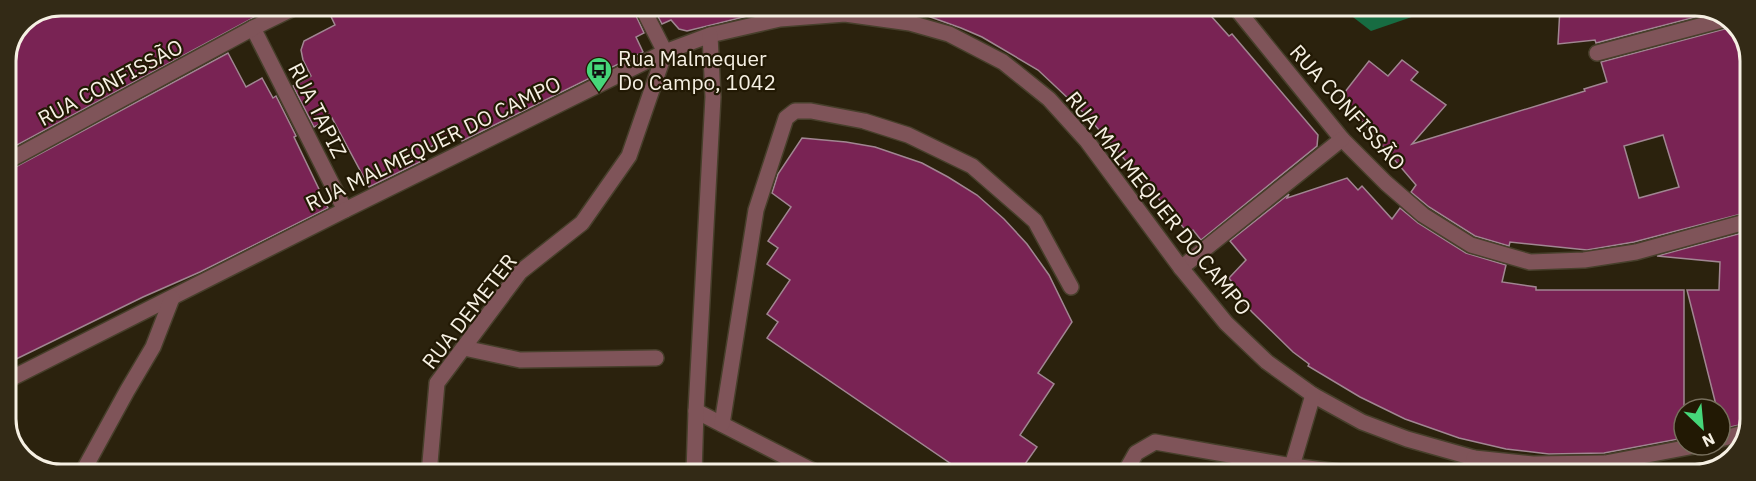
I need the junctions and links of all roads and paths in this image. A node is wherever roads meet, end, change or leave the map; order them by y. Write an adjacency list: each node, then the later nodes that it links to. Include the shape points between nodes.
1 (276, 17): 7 (street, RUA CONFISSÃO)
2 (647, 17): 9 (street)
3 (806, 17): 8 (street, RUA MALMEQUER DO CAMPO)
4 (867, 17): 15 (street, RUA MALMEQUER DO CAMPO, via 949,34 1003,62 1049,99 1087,141)
5 (1243, 17): 11 (street, RUA CONFISSÃO)
6 (1715, 22): 10 (street)
7 (253, 28): 12 (street, RUA CONFISSÃO); 13 (street, RUA TAPIZ)
8 (710, 35): 9 (street, RUA MALMEQUER DO CAMPO); 22 (street, via 713,97)
9 (665, 52): 13 (street, RUA MALMEQUER DO CAMPO); 18 (street, RUA DEMETER, via 629,156 582,224 520,272)
10 (1597, 52)
11 (1342, 139): 14 (street, RUA CONFISSÃO, via 1423,215 1471,245 1530,262 1584,260 1636,252); 15 (street)
12 (17, 156)
13 (345, 210): 17 (street, RUA MALMEQUER DO CAMPO)
14 (1739, 224)
15 (1181, 268): 21 (street, RUA MALMEQUER DO CAMPO, via 1226,323 1267,362)
16 (1071, 287): 23 (street, via 1035,221 972,166 897,131 864,121 795,111 786,118 756,210)
17 (172, 298): 20 (street, RUA MALMEQUER DO CAMPO); 26 (street, via 153,347)
18 (464, 348): 19 (street, via 520,360); 27 (street, RUA DEMETER, via 437,383)
19 (656, 358)
20 (17, 376)
21 (1313, 395): 25 (street, RUA MALMEQUER DO CAMPO, via 1362,422); 32 (street)
22 (696, 411): 23 (street); 28 (street)
23 (722, 424): 29 (street)
24 (1672, 450): 25 (street, RUA MALMEQUER DO CAMPO, via 1605,463 1533,464)
25 (1474, 458): 33 (street)
26 (87, 464)
27 (430, 464)
28 (694, 464)
29 (800, 464)
30 (1129, 464): 31 (street, via 1136,453 1155,442)
31 (1281, 464)
32 (1293, 464)
33 (1473, 464)

